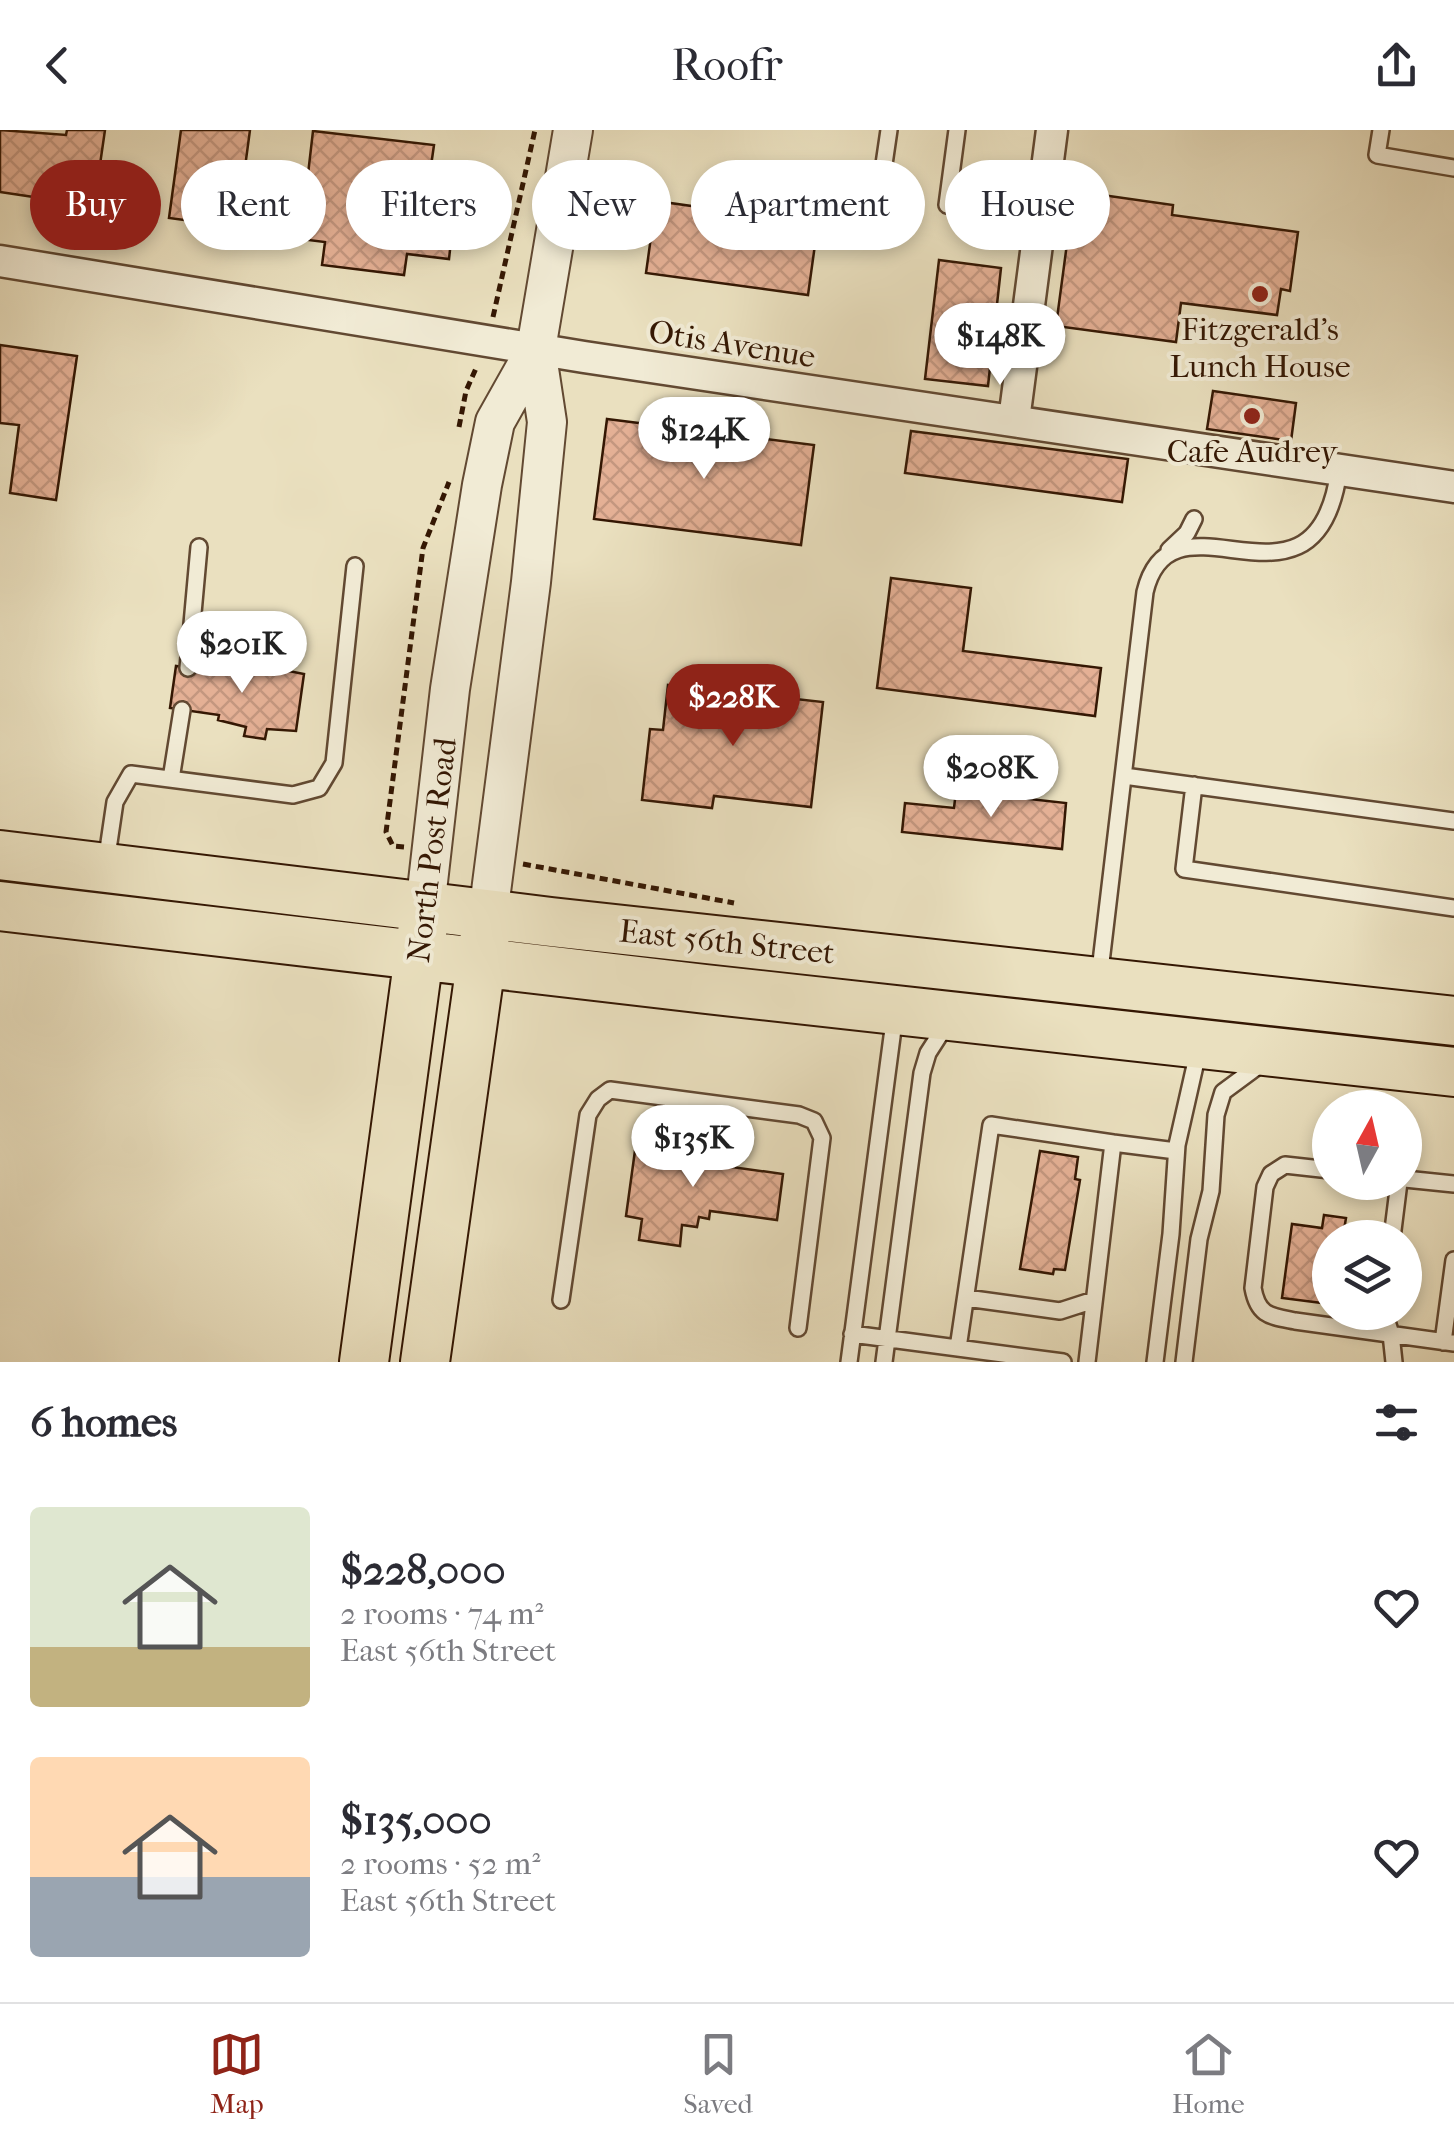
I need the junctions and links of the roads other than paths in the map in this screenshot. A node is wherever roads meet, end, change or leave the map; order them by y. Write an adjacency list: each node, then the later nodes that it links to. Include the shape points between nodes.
1 (573, 130): 10 (street, North Post Road)
2 (889, 130): 6 (lane)
3 (957, 130): 7 (lane)
4 (1052, 130): 11 (street)
5 (1381, 130): 8 (lane, via 1377,156)
6 (885, 160)
7 (953, 160)
8 (1454, 168)
9 (0, 261): 10 (street, Otis Avenue)
10 (536, 349): 11 (street, Otis Avenue); 27 (street, North Post Road, via 495,422 482,485); 29 (street, North Post Road, via 546,440)
11 (1014, 420): 12 (street, Otis Avenue)
12 (1340, 470): 13 (street, Otis Avenue); 16 (lane, via 1326,518 1300,547)
13 (1454, 487)
14 (1194, 519): 16 (lane)
15 (200, 547): 18 (lane)
16 (1170, 550): 20 (lane, via 1155,566 1146,592)
17 (355, 566): 21 (lane, via 334,763 319,788 294,796)
18 (188, 668)
19 (182, 710): 21 (lane)
20 (1124, 776): 22 (lane); 32 (lane)
21 (171, 779): 25 (lane, via 131,774 115,802)
22 (1194, 786): 23 (lane); 28 (lane, via 1184,869)
23 (1454, 821)
24 (0, 855): 25 (main road, East 56th Street)
25 (105, 868): 27 (main road, East 56th Street)
26 (0, 906): 30 (main road, East 56th Street)
27 (425, 908): 29 (main road, East 56th Street); 30 (main road, North Post Road)
28 (1454, 908)
29 (488, 915): 31 (main road, North Post Road); 32 (main road, East 56th Street)
30 (420, 956): 31 (main road, East 56th Street); 56 (main road, North Post Road)
31 (481, 963): 33 (main road, East 56th Street); 57 (main road, North Post Road)
32 (1098, 983): 34 (main road, via 1095,1000 1084,1006 993,998 968,1003); 35 (main road, East 56th Street)
33 (896, 1010): 34 (main road, East 56th Street); 51 (lane)
34 (952, 1016): 37 (main road, East 56th Street); 53 (lane, via 922,1074)
35 (1403, 1016): 36 (main road, East 56th Street); 37 (main road, via 1378,1030 1338,1033 1218,1024)
36 (1454, 1021)
37 (1200, 1044): 38 (main road, East 56th Street); 41 (lane)
38 (1277, 1053): 39 (main road, East 56th Street); 63 (lane, via 1223,1092)
39 (1454, 1072)
40 (1114, 1143): 41 (lane); 46 (lane, via 991,1126); 48 (lane)
41 (1176, 1150): 62 (lane)
42 (1312, 1168): 52 (lane, via 1285,1165 1265,1187 1256,1304 1269,1316)
43 (1422, 1182): 44 (lane)
44 (1454, 1184)
45 (1454, 1260): 54 (lane)
46 (966, 1298): 48 (lane, via 1060,1311); 55 (lane)
47 (560, 1300): 49 (lane, via 588,1115 610,1090 814,1121 822,1138)
48 (1094, 1300): 61 (lane)
49 (798, 1328)
50 (1390, 1330): 52 (lane)
51 (852, 1334): 53 (lane); 58 (lane)
52 (1391, 1334): 54 (lane); 64 (lane)
53 (888, 1338): 55 (lane); 59 (lane)
54 (1449, 1342)
55 (958, 1348): 60 (lane)
56 (364, 1362)
57 (425, 1362)
58 (848, 1362)
59 (884, 1362)
60 (1062, 1362)
61 (1086, 1362)
62 (1155, 1362)
63 (1184, 1362)
64 (1394, 1362)

